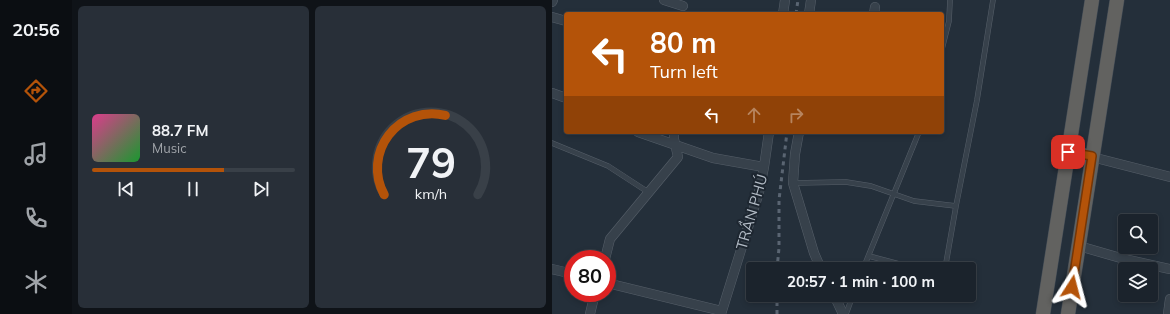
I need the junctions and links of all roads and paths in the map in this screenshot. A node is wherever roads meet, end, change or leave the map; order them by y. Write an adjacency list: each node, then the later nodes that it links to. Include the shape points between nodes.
1 (664, 0): 8 (street)
2 (785, 0): 9 (street)
3 (811, 0): 10 (street)
4 (950, 0): 13 (lane, via 949,21)
5 (992, 0): 30 (lane, via 977,100)
6 (1092, 0): 23 (highway)
7 (1117, 0): 24 (highway)
8 (683, 7)
9 (783, 12)
10 (809, 12)
11 (552, 17): 12 (street)
12 (564, 20)
13 (944, 41)
14 (552, 93): 15 (street)
15 (564, 97)
16 (643, 134): 22 (street)
17 (674, 134): 22 (street)
18 (769, 134): 25 (street, TRẦN PHÚ)
19 (799, 134): 27 (street, via 794,154)
20 (918, 134): 29 (lane)
21 (552, 143): 28 (lane, via 608,166)
22 (675, 146): 25 (street, via 713,158); 28 (street, via 678,157)
23 (1068, 152): 24 (highway); 49 (highway)
24 (1092, 156): 26 (street); 31 (highway)
25 (764, 167): 46 (street, TRẦN PHÚ, via 759,192)
26 (1170, 177)
27 (794, 183): 29 (lane, via 846,182 871,186); 34 (street)
28 (648, 192): 32 (street, via 610,239)
29 (893, 195): 30 (lane, via 914,201); 33 (lane)
30 (956, 206): 37 (lane)
31 (1078, 246): 39 (street); 50 (highway)
32 (607, 250)
33 (869, 256): 35 (lane); 36 (lane)
34 (818, 262)
35 (866, 262)
36 (892, 262)
37 (946, 262)
38 (552, 269): 40 (street)
39 (1170, 269)
40 (564, 272)
41 (616, 285): 46 (street)
42 (1170, 299): 51 (street)
43 (593, 302): 47 (street)
44 (838, 302): 48 (street)
45 (850, 302): 48 (lane)
46 (722, 313)
47 (590, 314)
48 (845, 314)
49 (1043, 314)
50 (1068, 314)
51 (1168, 314)

